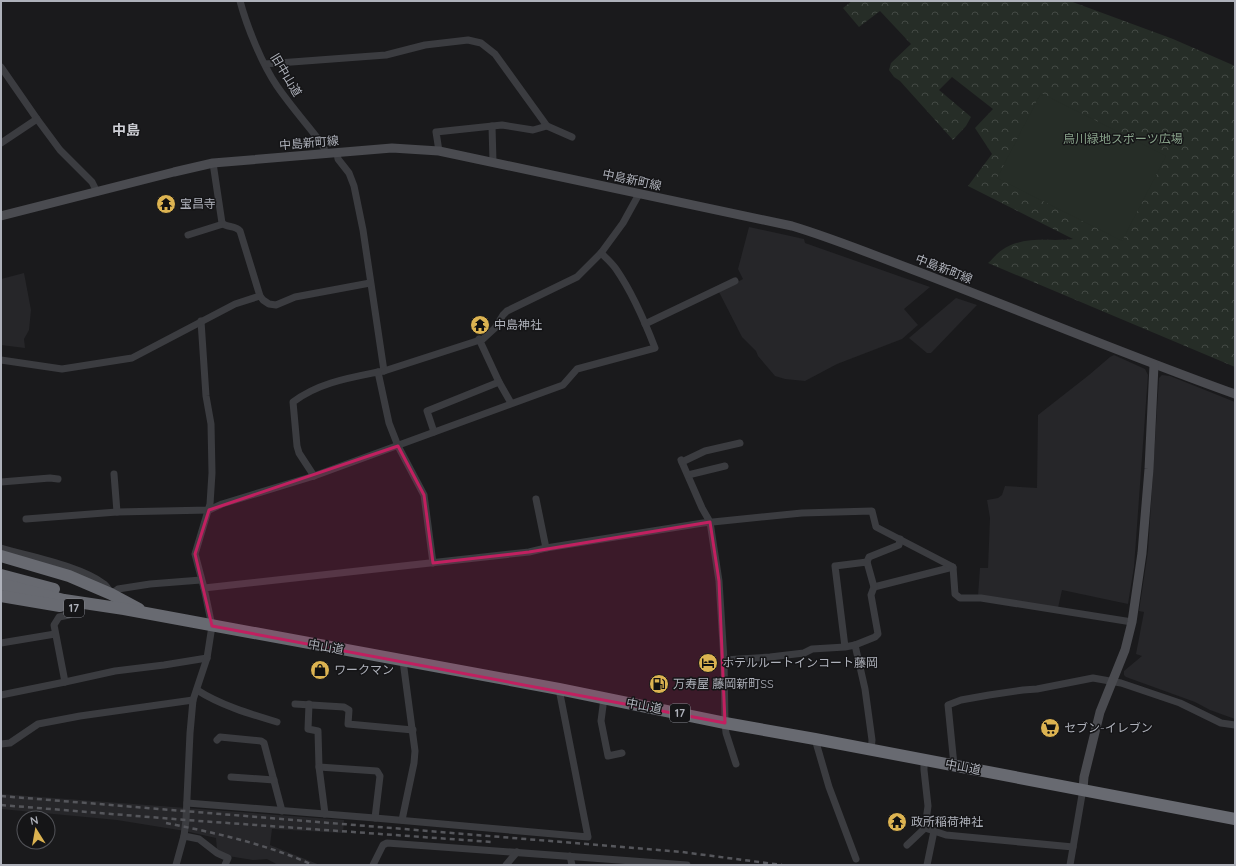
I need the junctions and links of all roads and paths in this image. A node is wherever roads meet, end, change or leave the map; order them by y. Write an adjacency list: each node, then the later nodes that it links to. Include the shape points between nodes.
1 (240, 1): 2 (street, 旧中山道)
2 (265, 64): 6 (street, via 386,55 468,40 481,43 494,54); 11 (street, 旧中山道, via 276,85 319,140)
3 (1, 67): 4 (street)
4 (37, 120): 8 (street); 14 (street, via 60,150 92,182)
5 (492, 126): 6 (street, via 532,130); 9 (street, via 436,132); 12 (street)
6 (547, 126): 7 (street)
7 (572, 137)
8 (1, 143)
9 (439, 151): 10 (main road, 中島新町線, via 402,148); 12 (main road, 中島新町線)
10 (337, 153): 11 (main road, 中島新町線); 21 (street, via 354,186)
11 (326, 154): 13 (main road, 中島新町線)
12 (493, 162): 15 (main road, 中島新町線)
13 (213, 164): 14 (main road, 中島新町線); 17 (street)
14 (96, 192): 16 (main road, 中島新町線)
15 (639, 194): 19 (street, via 623,223); 27 (main road, 中島新町線, via 792,226 823,236 993,300)
16 (1, 216)
17 (224, 224): 18 (street); 22 (street, via 240,231)
18 (188, 235)
19 (601, 253): 24 (street, via 616,269); 25 (street, via 577,277 507,311 495,328 483,339)
20 (735, 281): 24 (street)
21 (370, 283): 22 (street, via 295,297 276,305 268,304); 28 (street)
22 (260, 296): 23 (street, via 235,304)
23 (201, 321): 26 (street, via 132,358 62,369); 42 (street, via 206,396 211,424 212,473)
24 (645, 324): 31 (street, via 655,348 577,369 563,385)
25 (479, 339): 28 (street); 29 (street)
26 (1, 360)
27 (1154, 365): 30 (main road, 中島新町線); 63 (main road, via 1142,553)
28 (381, 371): 34 (street, via 389,423); 38 (street, via 337,380 293,402 297,446)
29 (499, 382): 31 (street); 32 (street, via 427,411)
30 (1235, 394)
31 (511, 403): 32 (street)
32 (434, 432): 34 (street)
33 (740, 443): 37 (street, via 705,451 682,461)
34 (398, 446): 38 (street); 51 (street, via 424,495)
35 (725, 466): 37 (street)
36 (114, 474): 43 (street)
37 (688, 475): 45 (street)
38 (314, 476): 42 (street)
39 (58, 479): 40 (street)
40 (1, 482)
41 (536, 499): 48 (street)
42 (209, 510): 43 (street); 54 (street, via 195,554)
43 (117, 512): 44 (street)
44 (26, 519)
45 (710, 522): 46 (street, via 802,513 872,511 876,527); 48 (street); 70 (street, via 719,581)
46 (900, 539): 50 (street, via 899,545 869,557); 52 (street)
47 (1, 548): 58 (street, via 87,574 106,584)
48 (546, 548): 51 (street)
49 (1, 556): 58 (highway, via 69,576)
50 (867, 562): 56 (street); 68 (street, via 835,566)
51 (433, 563): 57 (street)
52 (953, 567): 56 (street); 63 (street, via 955,594 960,598 981,598)
53 (1, 575): 61 (highway, 中山道 / 17)
54 (201, 580): 57 (street); 58 (street, via 150,584 118,589)
55 (1, 584): 61 (highway, 中山道 / 17, via 64,600)
56 (874, 587): 67 (street, via 872,595 878,634)
57 (204, 588): 64 (street)
58 (111, 594): 62 (highway)
59 (1, 596): 60 (highway, 17)
60 (80, 609): 62 (highway, 17); 65 (street, via 59,617 54,625)
61 (124, 610): 62 (highway, 中山道 / 17)
62 (149, 615): 64 (highway, 中山道 / 17)
63 (1132, 622): 73 (main road, via 1125,650)
64 (212, 626): 69 (street); 71 (highway, 中山道 / 17)
65 (55, 634): 66 (street); 72 (street)
66 (1, 643)
67 (855, 645): 68 (street); 88 (street, via 865,688)
68 (845, 646): 70 (street, via 812,649 804,653)
69 (207, 658): 72 (street, via 115,671); 75 (street)
70 (724, 660): 82 (street)
71 (403, 661): 74 (highway, 中山道 / 17); 84 (street)
72 (65, 682): 76 (street)
73 (1112, 682): 83 (street, via 1121,682 1180,703 1221,723); 92 (street, via 1093,678 1038,690 988,695 948,705); 96 (main road, via 1100,712)
74 (558, 689): 77 (highway, 中山道 / 17); 102 (street, via 588,837)
75 (197, 690): 78 (street); 81 (street, via 210,698)
76 (1, 695)
77 (604, 698): 82 (highway, 中山道 / 17); 89 (street, via 601,721 608,756)
78 (193, 700): 87 (street, via 38,724 10,743); 97 (street)
79 (295, 704): 80 (street)
80 (309, 704): 84 (street, via 344,706 349,710 348,724); 93 (street, via 308,729 318,731)
81 (277, 722)
82 (725, 722): 85 (highway, 中山道 / 17); 91 (street)
83 (1235, 725)
84 (413, 730): 102 (street, via 414,763)
85 (815, 738): 88 (highway, 中山道 / 17); 110 (street, via 829,787)
86 (217, 740): 95 (street, via 220,737 264,743)
87 (1, 744)
88 (871, 750): 90 (highway, 中山道 / 17)
89 (622, 753)
90 (924, 760): 92 (highway, 中山道 / 17); 103 (street, via 928,806)
91 (736, 764)
92 (954, 765): 96 (highway, 中山道 / 17)
93 (319, 767): 99 (street); 100 (street, via 377,771 380,776)
94 (231, 777): 95 (street)
95 (274, 780): 98 (street)
96 (1083, 789): 101 (highway, 中山道 / 17); 107 (street)
97 (187, 803): 98 (street); 105 (street)
98 (282, 811): 99 (street)
99 (325, 814): 100 (street)
100 (375, 818): 102 (street)
101 (1235, 819)
102 (402, 820)
103 (925, 828): 104 (street); 106 (street)
104 (934, 831): 107 (street, via 946,835); 118 (street)
105 (184, 836): 112 (street); 113 (street, via 199,839 228,858)
106 (907, 845)
107 (1073, 847): 119 (street)
108 (517, 852): 109 (street); 114 (street, via 387,843 383,844); 115 (street)
109 (570, 856): 111 (street); 116 (street)
110 (856, 859)
111 (650, 863): 117 (street)
112 (176, 865)
113 (225, 865)
114 (373, 865)
115 (506, 865)
116 (572, 865)
117 (687, 865)
118 (927, 865)
119 (1070, 865)

